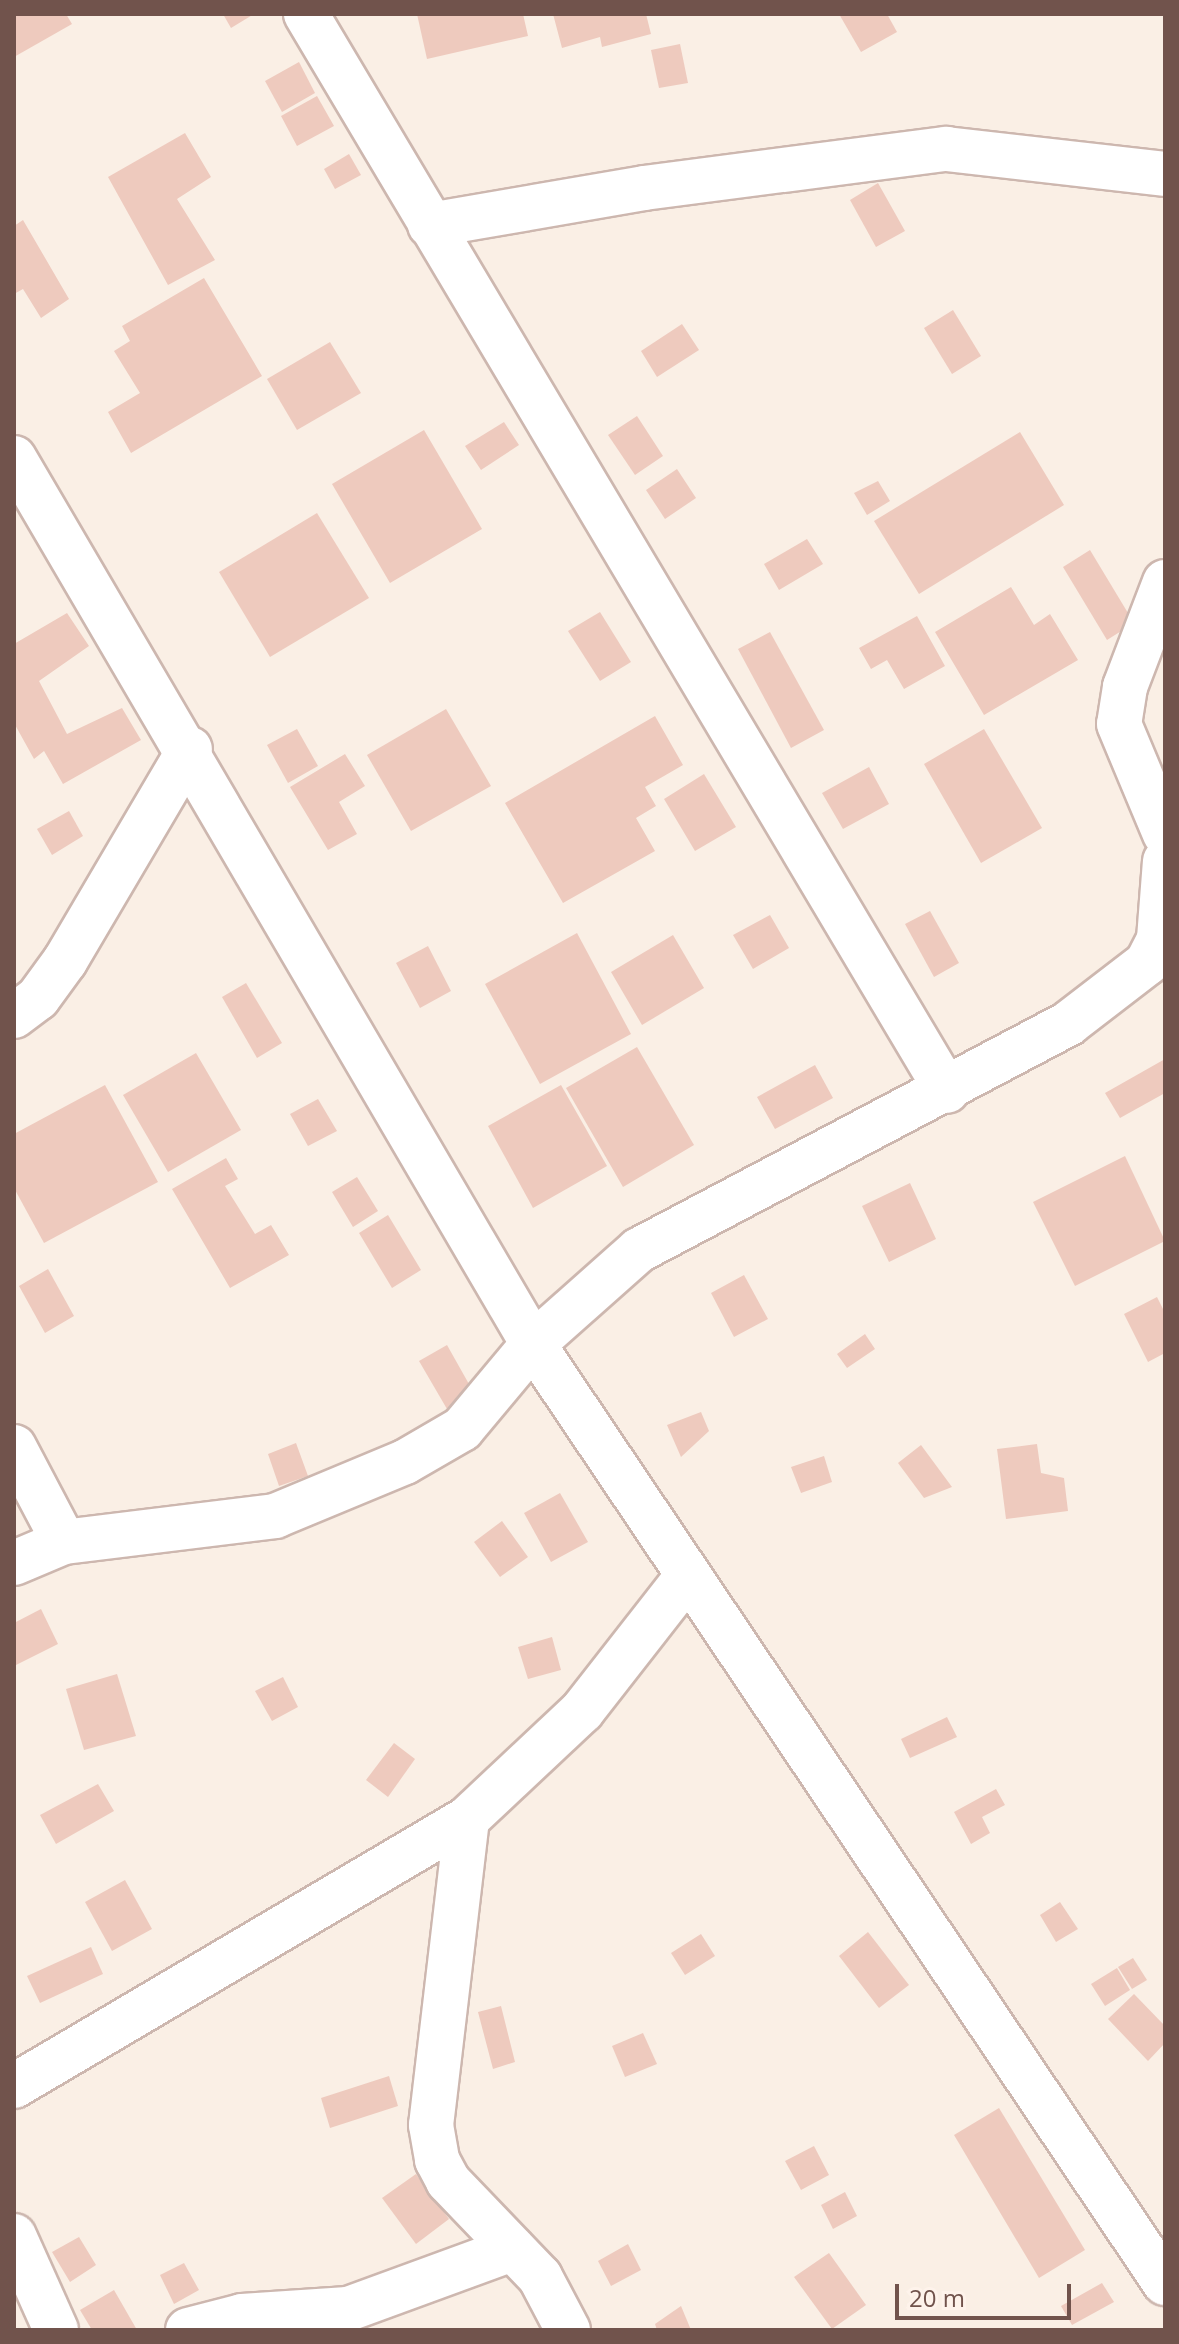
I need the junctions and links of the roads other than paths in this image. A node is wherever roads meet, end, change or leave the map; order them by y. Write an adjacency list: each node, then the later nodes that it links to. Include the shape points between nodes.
1 (306, 14): 3 (street)
2 (1165, 174): 3 (street, via 946,149 814,163)
3 (430, 225): 10 (street)
4 (14, 458): 6 (street)
5 (1165, 582): 7 (street, via 1119,709 1124,742 1155,799)
6 (190, 749): 9 (street, via 65,961 38,998); 11 (street)
7 (1165, 834)
8 (1165, 861): 10 (street, via 1159,939 1147,963 1069,1023)
9 (14, 1016)
10 (947, 1091): 11 (street, via 639,1250)
11 (533, 1344): 13 (street, via 462,1429 405,1462 275,1516); 15 (street)
12 (14, 1447): 13 (street)
13 (64, 1542): 14 (street)
14 (14, 1563)
15 (686, 1578): 16 (street, via 582,1711); 20 (street)
16 (467, 1819): 17 (street); 19 (street, via 431,2125 448,2181)
17 (14, 2086)
18 (14, 2236): 21 (street)
19 (512, 2249): 22 (street, via 348,2309 242,2316); 23 (street, via 540,2277)
20 (1165, 2283)
21 (56, 2330)
22 (188, 2330)
23 (568, 2330)

